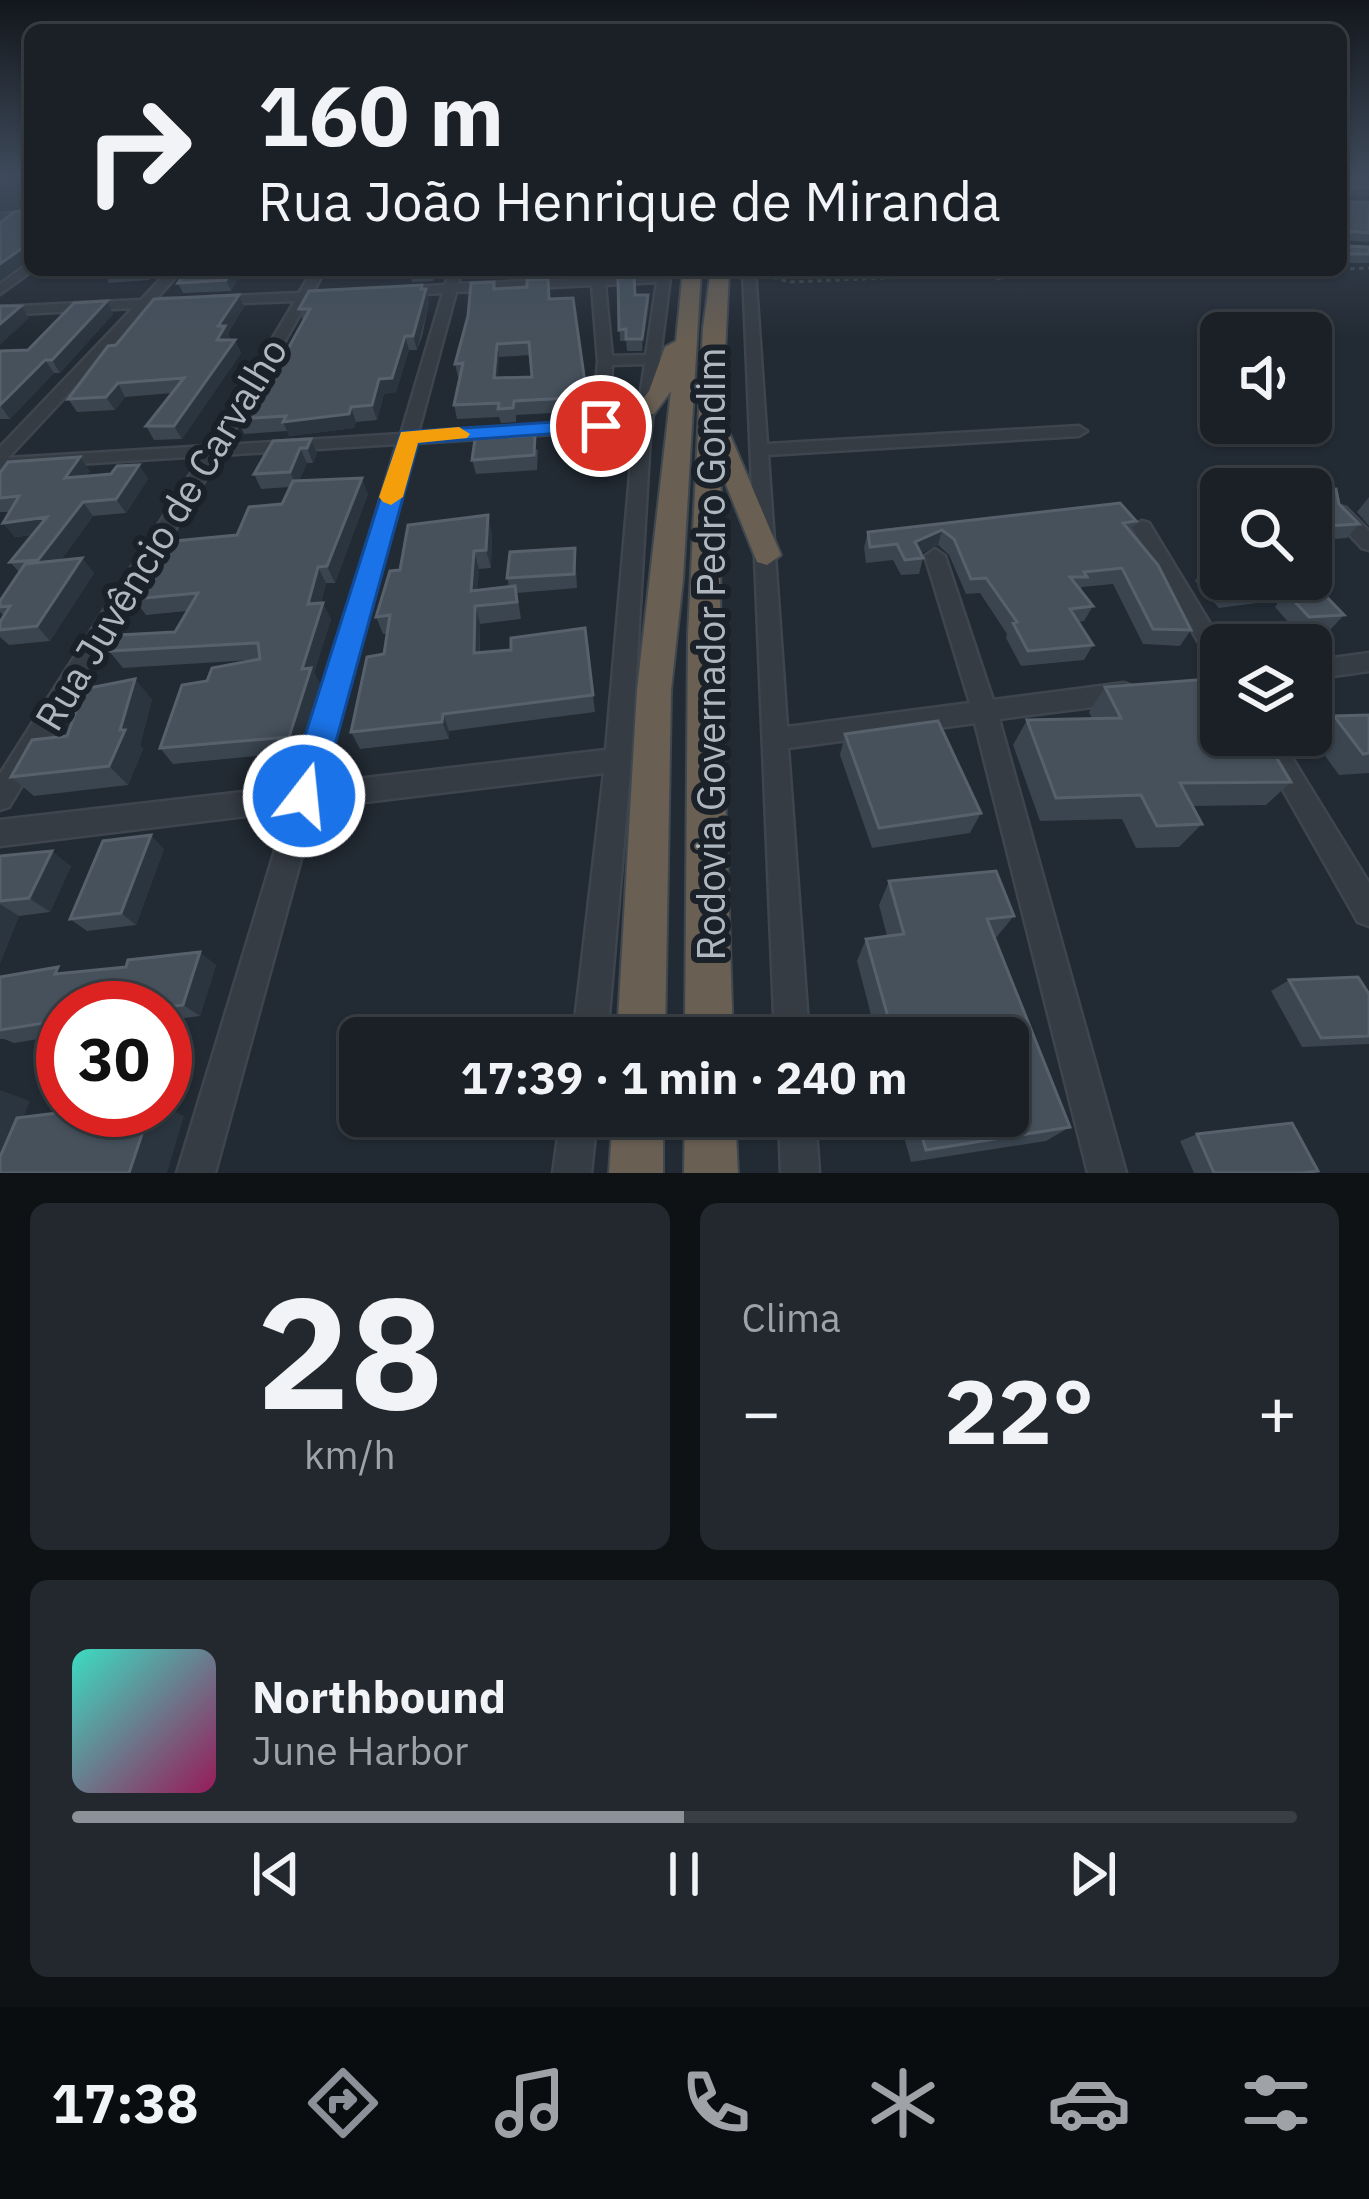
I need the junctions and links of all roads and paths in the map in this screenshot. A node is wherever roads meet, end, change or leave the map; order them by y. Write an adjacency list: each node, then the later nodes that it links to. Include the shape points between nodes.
1 (24, 271): 12 (street)
2 (170, 276): 16 (street)
3 (316, 276): 15 (street, Rua Juvêncio de Carvalho)
4 (598, 276): 11 (street); 20 (street)
5 (664, 276): 19 (street)
6 (692, 276): 18 (highway, Rodovia Governador Pedro Gondim)
7 (721, 276): 22 (highway, Rodovia Governador Pedro Gondim)
8 (749, 276): 28 (street)
9 (771, 276): 10 (path)
10 (946, 276)
11 (454, 279): 13 (street); 25 (street)
12 (0, 290)
13 (388, 292)
14 (346, 294): 15 (street)
15 (304, 296): 16 (street); 27 (street, Rua Juvêncio de Carvalho)
16 (144, 304): 17 (street); 29 (street)
17 (0, 311)
18 (689, 335): 21 (highway, via 673,349 661,392); 48 (highway, Rodovia Governador Pedro Gondim, via 654,690)
19 (655, 359): 20 (street); 21 (street)
20 (604, 361): 23 (street)
21 (646, 409): 26 (street)
22 (710, 413): 33 (highway); 49 (highway, Rodovia Governador Pedro Gondim)
23 (601, 426): 25 (street); 26 (street)
24 (1079, 431): 28 (street)
25 (409, 436): 27 (street); 43 (street)
26 (642, 437): 42 (street)
27 (215, 449): 29 (street); 44 (street, Rua Juvêncio de Carvalho)
28 (760, 449): 33 (street)
29 (0, 460)
30 (1340, 512): 32 (street)
31 (1142, 526): 35 (street)
32 (1369, 543)
33 (767, 555): 40 (street)
34 (934, 556): 39 (street)
35 (1200, 625)
36 (1369, 662): 37 (street)
37 (1332, 667)
38 (1150, 690): 39 (street)
39 (984, 710): 40 (street); 60 (street)
40 (774, 739): 50 (street)
41 (1277, 756): 46 (street)
42 (618, 760): 43 (street); 47 (street)
43 (304, 796): 45 (street); 55 (street)
44 (0, 798)
45 (0, 833)
46 (1369, 911)
47 (592, 1017)
48 (642, 1017)
49 (709, 1017)
50 (791, 1017)
51 (576, 1137): 56 (street)
52 (637, 1137): 57 (highway)
53 (710, 1137): 58 (highway)
54 (798, 1137): 59 (street)
55 (196, 1173)
56 (572, 1173)
57 (636, 1173)
58 (710, 1173)
59 (800, 1173)
60 (1107, 1173)

